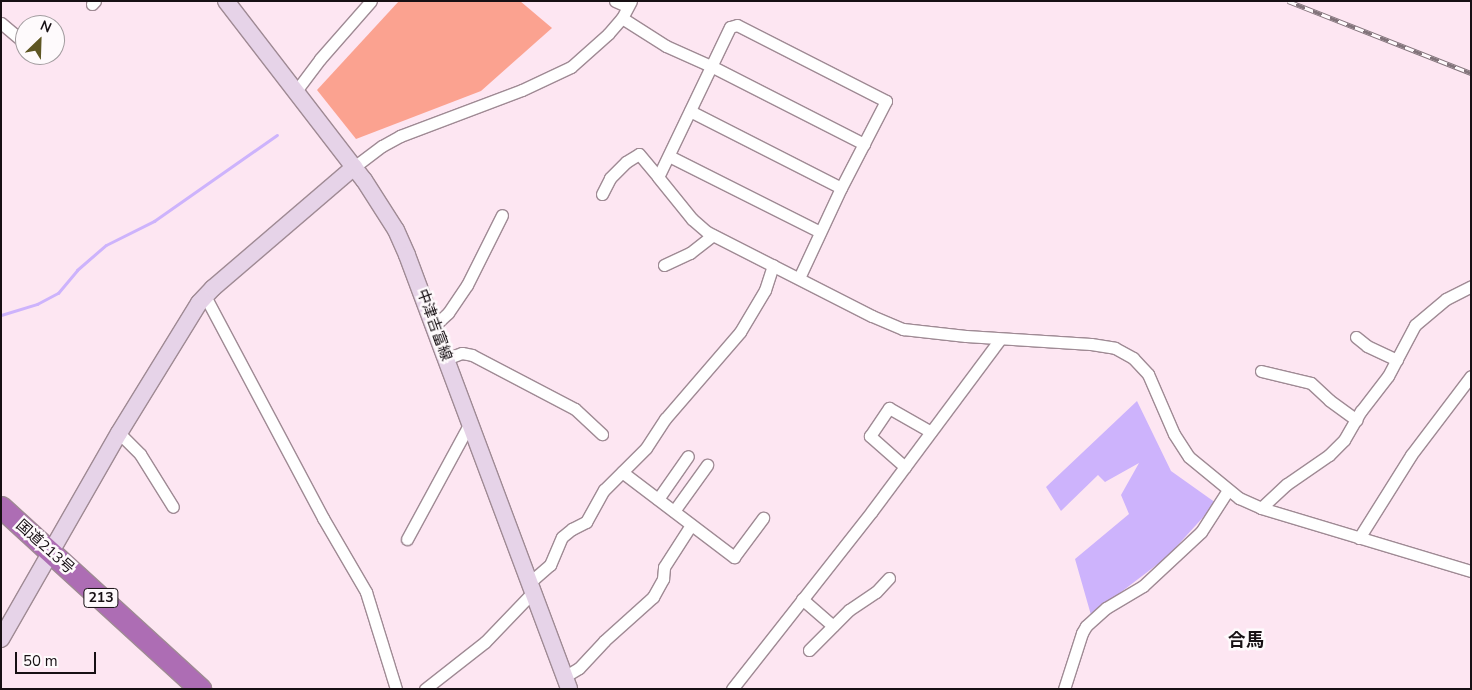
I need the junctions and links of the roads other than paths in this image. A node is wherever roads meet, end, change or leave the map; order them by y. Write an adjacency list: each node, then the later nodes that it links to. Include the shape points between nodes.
1 (226, 1): 9 (main road, 中津吉富線)
2 (371, 1): 9 (street)
3 (615, 1): 4 (street)
4 (629, 4): 5 (street)
5 (622, 18): 8 (street, via 666,46); 13 (street, via 585,56 551,78 400,136)
6 (1, 23): 7 (street)
7 (15, 35)
8 (711, 66): 10 (street); 11 (street); 11 (street, via 730,27 737,25 878,96 886,101)
9 (296, 91): 13 (main road, 中津吉富線)
10 (690, 111): 12 (street); 15 (street)
11 (864, 144): 15 (street)
12 (669, 156): 14 (street); 18 (street)
13 (354, 167): 24 (main road); 25 (main road, 中津吉富線, via 396,230)
14 (658, 177): 16 (street, via 639,154 610,178); 19 (street, via 692,219)
15 (841, 188): 18 (street)
16 (602, 194)
17 (502, 215): 25 (street, via 469,281)
18 (820, 232): 22 (street)
19 (713, 235): 20 (street, via 690,254); 21 (street)
20 (664, 265)
21 (773, 265): 22 (street); 40 (street, via 765,290 740,332 665,419 646,448)
22 (799, 278): 27 (street, via 893,326 929,333)
23 (1471, 286): 29 (street, via 1453,295 1418,322)
24 (205, 296): 35 (main road, via 182,327); 61 (street, via 366,592)
25 (434, 326): 28 (main road, 中津吉富線)
26 (1356, 337): 29 (street)
27 (1000, 339): 34 (street); 41 (street, via 1091,344 1122,351 1148,374 1184,451)
28 (446, 359): 33 (main road, 中津吉富線); 36 (street, via 462,353 472,355 575,409)
29 (1397, 360): 32 (street)
30 (1261, 372): 32 (street, via 1311,383)
31 (1471, 376): 49 (street, via 1411,455)
32 (1356, 420): 45 (street, via 1347,438 1335,450 1287,484)
33 (470, 423): 50 (street); 54 (main road, 中津吉富線)
34 (931, 432): 39 (street); 39 (street, via 889,408 870,436)
35 (118, 433): 44 (street, via 140,454); 51 (main road)
36 (602, 434)
37 (688, 456): 42 (street)
38 (707, 465): 46 (street)
39 (905, 467): 55 (street)
40 (622, 472): 42 (street); 54 (street, via 600,496 586,522 562,537 550,565)
41 (1228, 490): 45 (street); 64 (street, via 1201,532 1143,586 1092,620 1082,633)
42 (658, 499): 46 (street)
43 (1, 507): 51 (highway, 国道213号 / 213)
44 (173, 507)
45 (1261, 508): 49 (street)
46 (674, 511): 48 (street)
47 (763, 518): 48 (street, via 734,557)
48 (691, 525): 59 (street, via 664,567 663,579 653,597 604,642)
49 (1359, 538): 52 (street)
50 (408, 539)
51 (50, 552): 57 (main road); 60 (highway, 国道213号 / 213)
52 (1471, 571)
53 (889, 578): 56 (street)
54 (531, 588): 59 (main road, 中津吉富線); 62 (street, via 485,642)
55 (802, 600): 56 (street); 63 (street)
56 (833, 626): 58 (street)
57 (1, 639)
58 (809, 650)
59 (567, 683)
60 (200, 689)
61 (396, 689)
62 (425, 689)
63 (732, 689)
64 (1064, 689)

